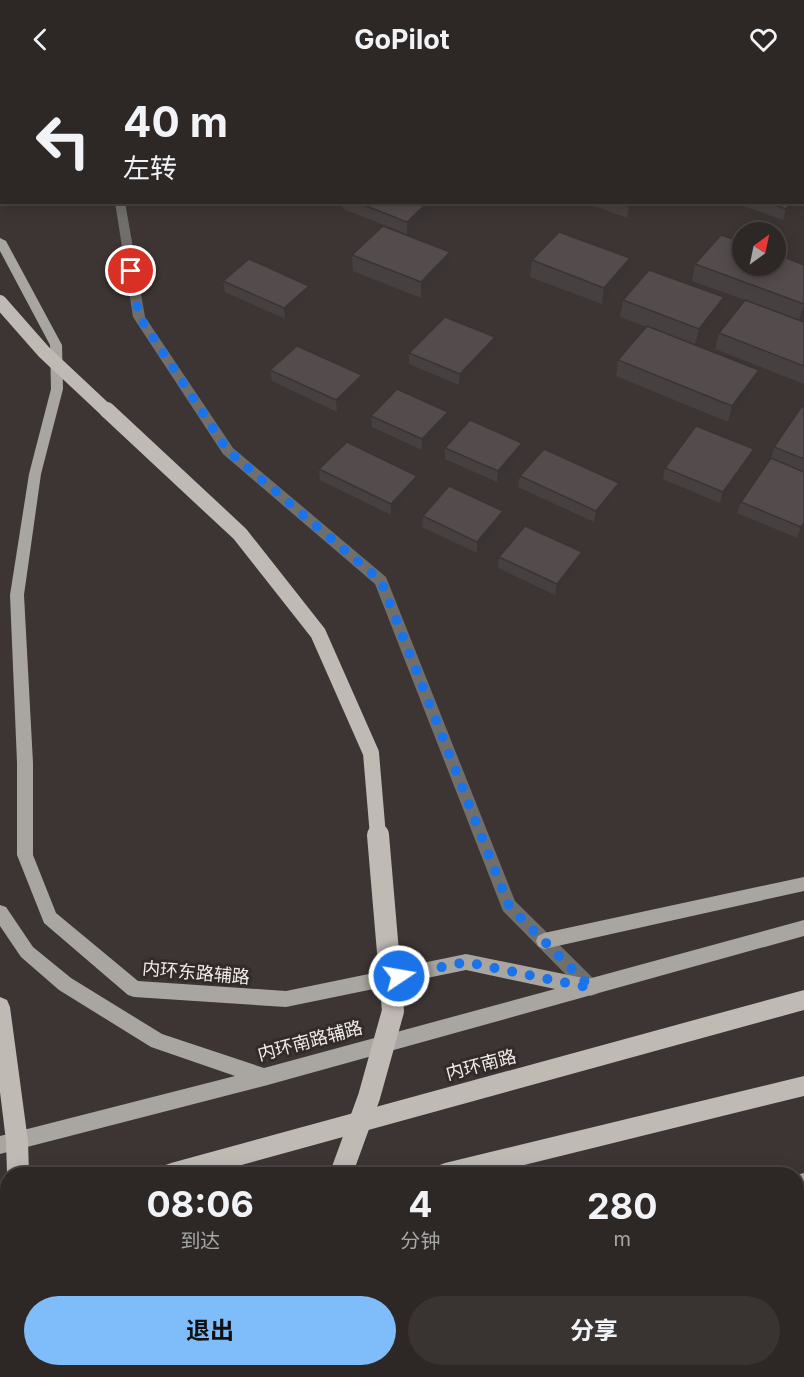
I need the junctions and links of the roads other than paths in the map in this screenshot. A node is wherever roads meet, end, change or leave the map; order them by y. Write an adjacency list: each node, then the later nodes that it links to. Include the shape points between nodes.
1 (120, 204): 7 (street, via 139,316 228,451 381,581 509,906)
2 (0, 241): 8 (main road, 内环东路辅路, via 56,345 57,389 35,474 18,595 26,855 50,918 134,989 286,999 466,962)
3 (0, 302): 16 (highway, bridge, via 44,352 240,534 318,633 371,753 393,1011 369,1097)
4 (804, 884): 7 (main road)
5 (0, 912): 11 (main road, via 27,952 74,989 157,1041)
6 (804, 928): 8 (main road, 内环南路辅路)
7 (544, 941): 8 (street)
8 (591, 988): 11 (main road, 内环南路辅路)
9 (804, 1000): 15 (highway, 内环南路)
10 (0, 1007): 13 (highway)
11 (264, 1077): 13 (main road, 内环南路辅路)
12 (804, 1086): 17 (highway)
13 (8, 1143): 14 (highway)
14 (16, 1167)
15 (196, 1167)
16 (344, 1167)
17 (474, 1167)

